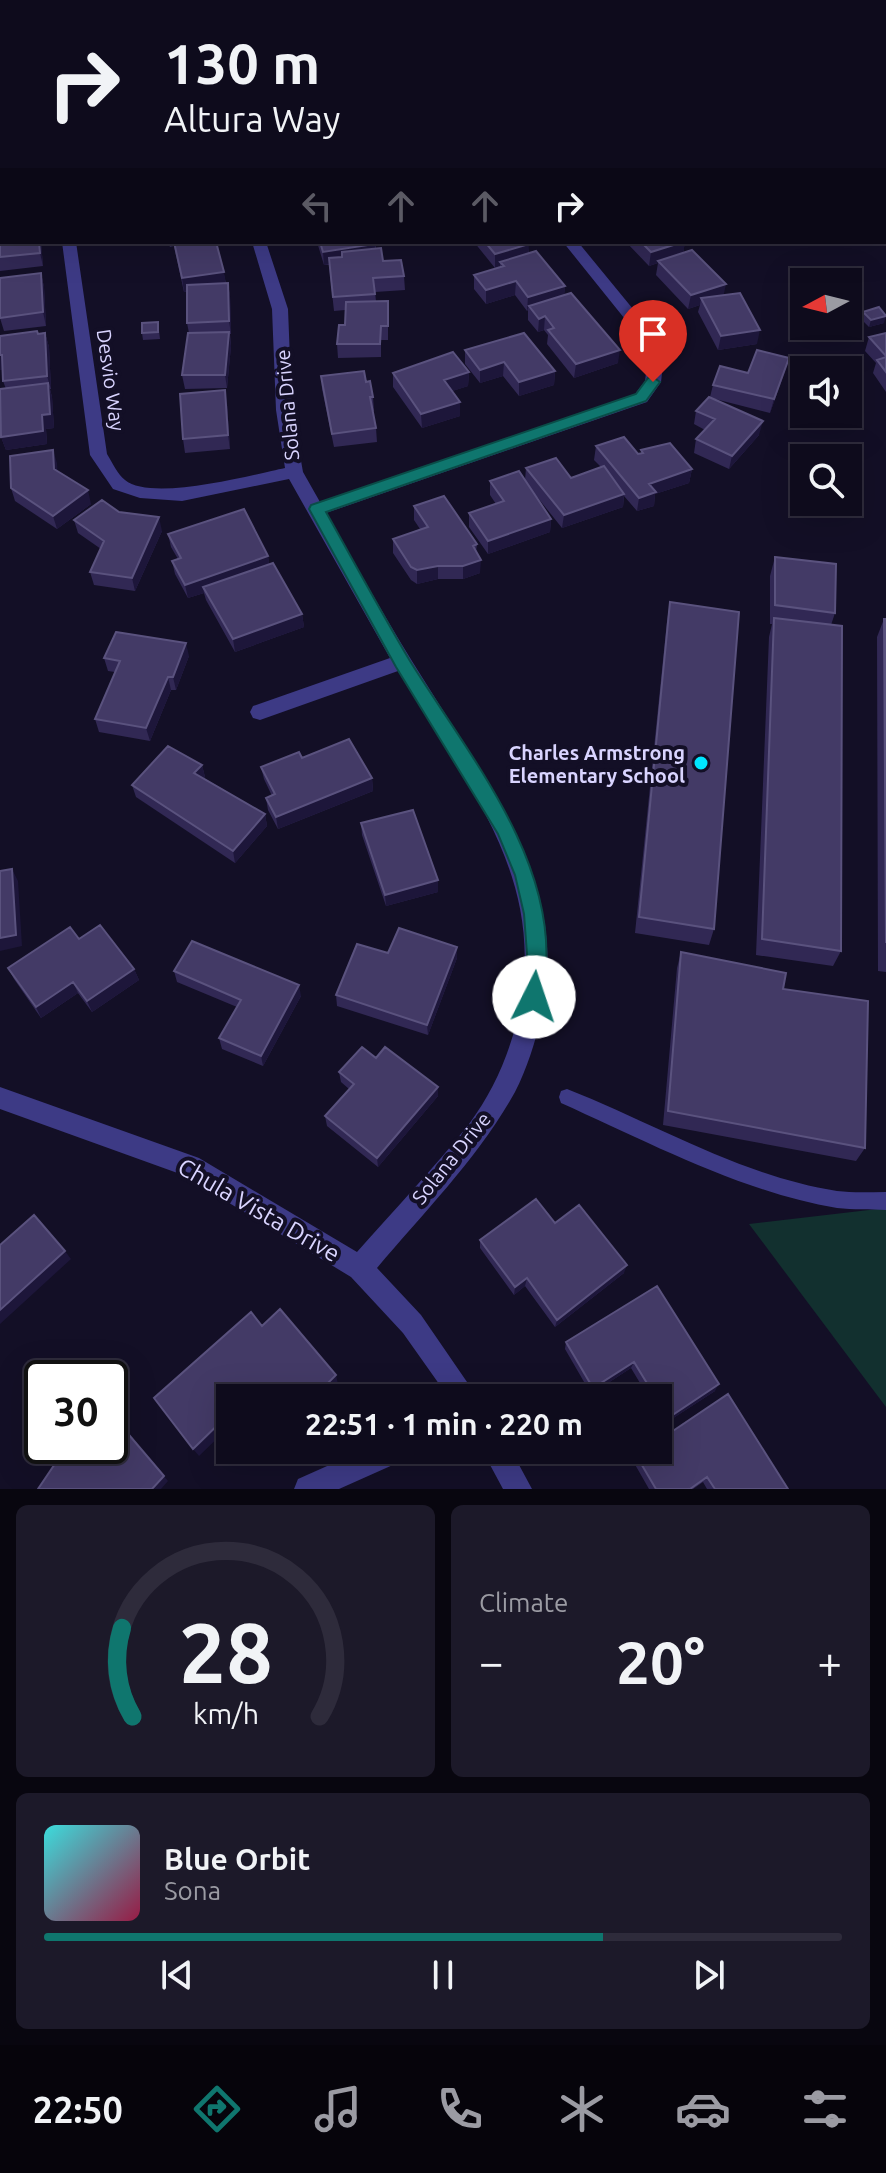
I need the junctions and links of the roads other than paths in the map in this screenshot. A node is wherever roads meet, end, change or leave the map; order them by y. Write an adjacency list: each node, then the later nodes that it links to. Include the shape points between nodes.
1 (69, 244): 4 (street, Desvio Way, via 99,455 119,485 182,495)
2 (260, 244): 4 (street, Solana Drive, via 280,309 284,410)
3 (572, 244): 5 (street, via 657,348 653,382 641,398)
4 (294, 472): 5 (street, Solana Drive)
5 (317, 509): 6 (street, Solana Drive)
6 (402, 662): 7 (street); 11 (street, Solana Drive, via 506,831 534,914 537,954 534,997 508,1082 478,1131)
7 (260, 712)
8 (567, 1097): 10 (lane, via 773,1182 833,1199)
9 (0, 1098): 11 (street, Chula Vista Drive, via 190,1166)
10 (886, 1201)
11 (360, 1268): 12 (street, Chula Vista Drive, via 412,1324)
12 (455, 1384)
13 (363, 1464): 15 (street)
14 (504, 1464): 16 (street)
15 (308, 1489)
16 (518, 1489)

